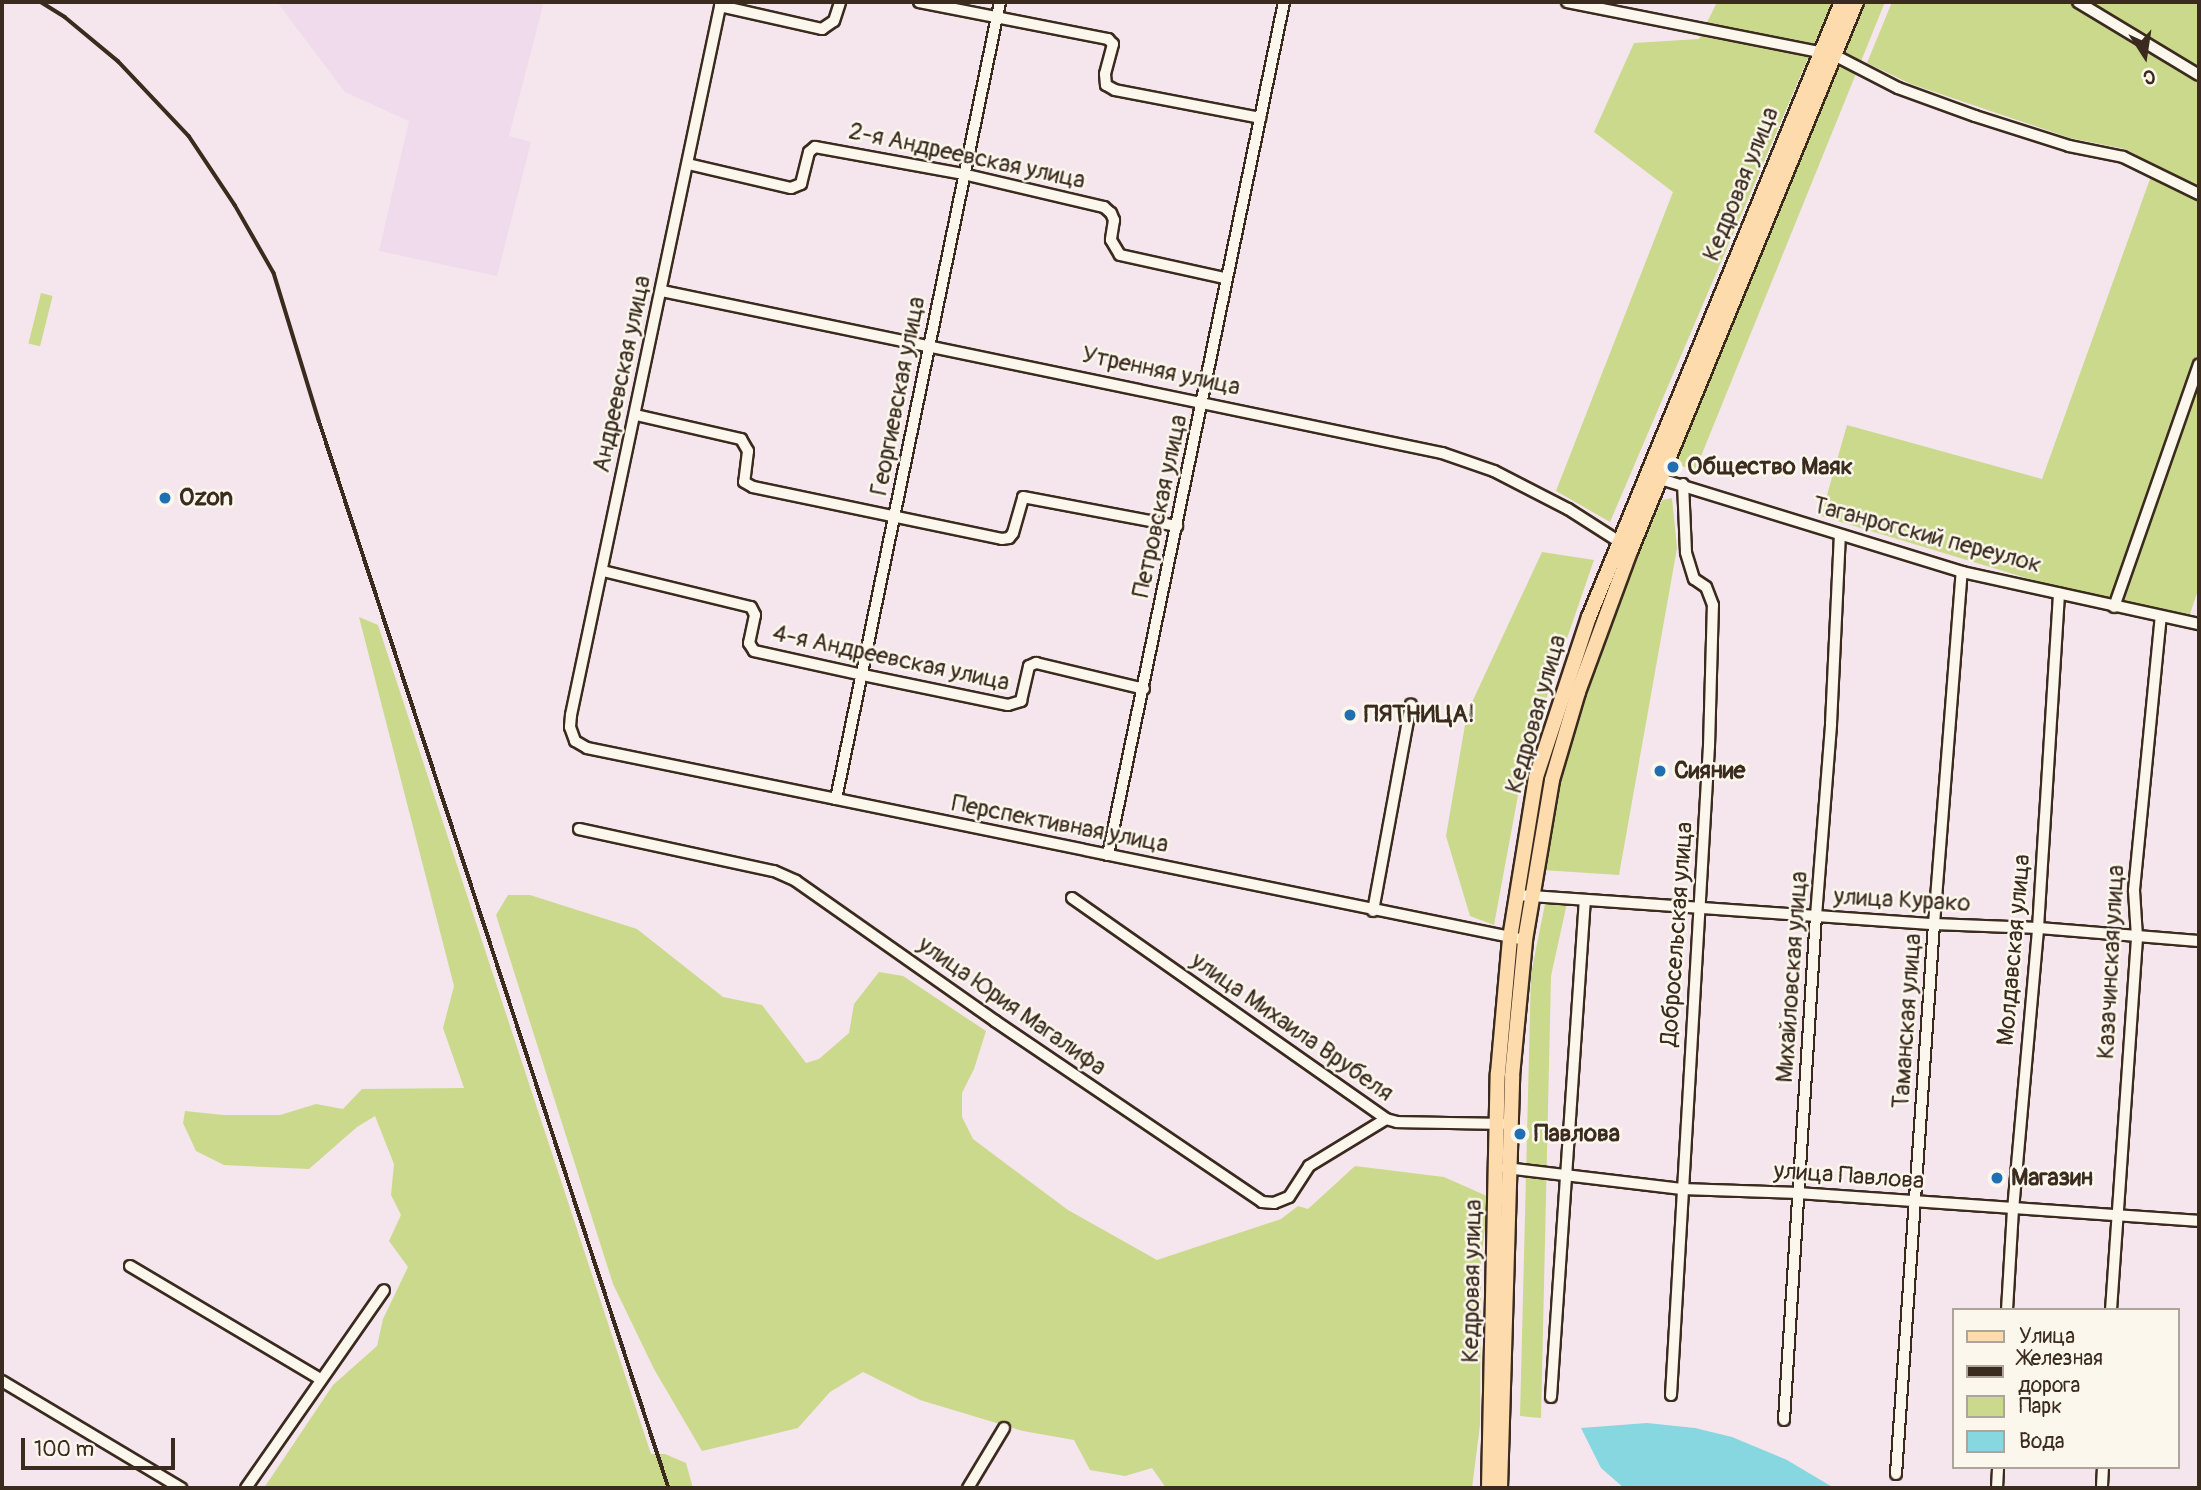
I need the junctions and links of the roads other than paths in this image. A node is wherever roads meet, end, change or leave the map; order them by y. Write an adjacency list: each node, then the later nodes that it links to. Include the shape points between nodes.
1 (840, 2): 9 (street, via 834,21 822,29)
2 (919, 2): 10 (street)
3 (1000, 2): 10 (street, Георгиевская улица)
4 (1284, 2): 13 (street, Петровская улица)
5 (1567, 2): 11 (street)
6 (1842, 2): 11 (main road, Кедровая улица)
7 (1856, 2): 11 (main road, Кедровая улица)
8 (2078, 2): 12 (street)
9 (721, 4): 14 (street, Андреевская улица)
10 (997, 19): 13 (street, via 1108,40 1113,44 1106,85 1115,90); 15 (street, Георгиевская улица)
11 (1827, 54): 16 (street, via 1898,88 1975,116 2069,146 2123,157); 23 (main road, Кедровая улица)
12 (2199, 75)
13 (1260, 117): 17 (street, Петровская улица)
14 (688, 164): 15 (street, 2-я Андреевская улица, via 791,188 801,184 809,152 816,146); 18 (street, Андреевская улица)
15 (963, 174): 17 (street, 2-я Андреевская улица, via 1104,207 1114,219 1111,240 1120,255); 19 (street, Георгиевская улица)
16 (2199, 194)
17 (1225, 278): 21 (street, Петровская улица)
18 (662, 291): 19 (street, Утренняя улица); 22 (street, Андреевская улица)
19 (929, 346): 21 (street, Утренняя улица); 25 (street, Георгиевская улица)
20 (2199, 364): 32 (street)
21 (1203, 401): 26 (street, Петровская улица); 28 (street, Утренняя улица, via 1442,453 1493,471 1568,509)
22 (636, 415): 25 (street, via 741,439 748,451 744,482 752,487); 29 (street, Андреевская улица)
23 (1653, 477): 24 (street, Таганрогский переулок); 28 (main road, Кедровая улица)
24 (1683, 484): 27 (street, Таганрогский переулок); 45 (street, Добросельская улица, via 1686,552 1694,579 1706,587 1713,605)
25 (895, 516): 26 (street, via 1009,538 1020,503 1029,497); 35 (street, Георгиевская улица)
26 (1177, 526): 36 (street, Петровская улица)
27 (1840, 535): 30 (street, Таганрогский переулок); 47 (street, Михайловская улица, via 1832,724)
28 (1625, 545): 42 (main road, Кедровая улица, via 1564,686 1536,777)
29 (603, 571): 35 (street, 4-я Андреевская улица, via 751,607 755,615 749,643 754,651); 38 (street, Андреевская улица, via 571,715 575,741)
30 (1962, 572): 31 (street, Таганрогский переулок); 48 (street, Таманская улица)
31 (2059, 594): 32 (street, Таганрогский переулок); 49 (street, Молдавская улица)
32 (2114, 607): 33 (street, Таганрогский переулок)
33 (2161, 617): 34 (street, Таганрогский переулок); 50 (street, Казачинская улица, via 2134,890)
34 (2199, 624)
35 (863, 675): 36 (street, 4-я Андреевская улица, via 1008,705 1021,701 1029,666 1035,663); 39 (street, Георгиевская улица)
36 (1143, 689): 41 (street, Петровская улица)
37 (1411, 704): 46 (street)
38 (587, 748): 39 (street, Перспективная улица)
39 (836, 799): 41 (street, Перспективная улица)
40 (579, 829): 53 (street, улица Юрия Магалифа, via 774,871 796,881 1262,1202 1289,1197 1309,1166)
41 (1108, 855): 46 (street, Перспективная улица)
42 (1525, 896): 44 (street, улица Курако); 51 (main road, Кедровая улица)
43 (1072, 898): 53 (street, улица Михаила Врубеля)
44 (1585, 900): 45 (street, улица Курако); 56 (street)
45 (1699, 906): 47 (street, улица Курако); 57 (street, Добросельская улица)
46 (1373, 911): 51 (street, Перспективная улица)
47 (1815, 916): 48 (street, улица Курако); 58 (street, Михайловская улица)
48 (1934, 924): 49 (street, улица Курако); 59 (street, Таманская улица)
49 (2038, 928): 50 (street, улица Курако); 60 (street, Молдавская улица)
50 (2137, 937): 52 (street, улица Курако); 61 (street, Казачинская улица)
51 (1517, 939): 54 (main road, Кедровая улица)
52 (2199, 942)
53 (1386, 1119): 54 (street, улица Михаила Врубеля)
54 (1504, 1124): 55 (main road, Кедровая улица)
55 (1503, 1167): 56 (street, улица Павлова); 80 (main road, Кедровая улица); 81 (main road, Кедровая улица)
56 (1566, 1176): 57 (street, улица Павлова); 70 (street)
57 (1682, 1189): 58 (street, улица Павлова); 69 (street, Добросельская улица)
58 (1799, 1193): 59 (street, улица Павлова); 71 (street, Михайловская улица)
59 (1917, 1202): 60 (street, улица Павлова); 75 (street, Таманская улица)
60 (2012, 1210): 61 (street, улица Павлова); 65 (street, Молдавская улица)
61 (2116, 1216): 62 (street, улица Павлова); 66 (street, Казачинская улица)
62 (2199, 1221)
63 (130, 1266): 67 (street)
64 (384, 1290): 67 (street)
65 (2007, 1308)
66 (2111, 1308)
67 (320, 1380): 78 (street)
68 (2, 1381): 77 (street)
69 (1671, 1395)
70 (1551, 1397)
71 (1784, 1420)
72 (1004, 1428): 79 (street)
73 (1998, 1469): 82 (street)
74 (2103, 1469): 76 (street)
75 (1896, 1474)
76 (2102, 1486)
77 (181, 1488)
78 (246, 1488)
79 (968, 1488)
80 (1489, 1488)
81 (1500, 1488)
82 (1997, 1488)

